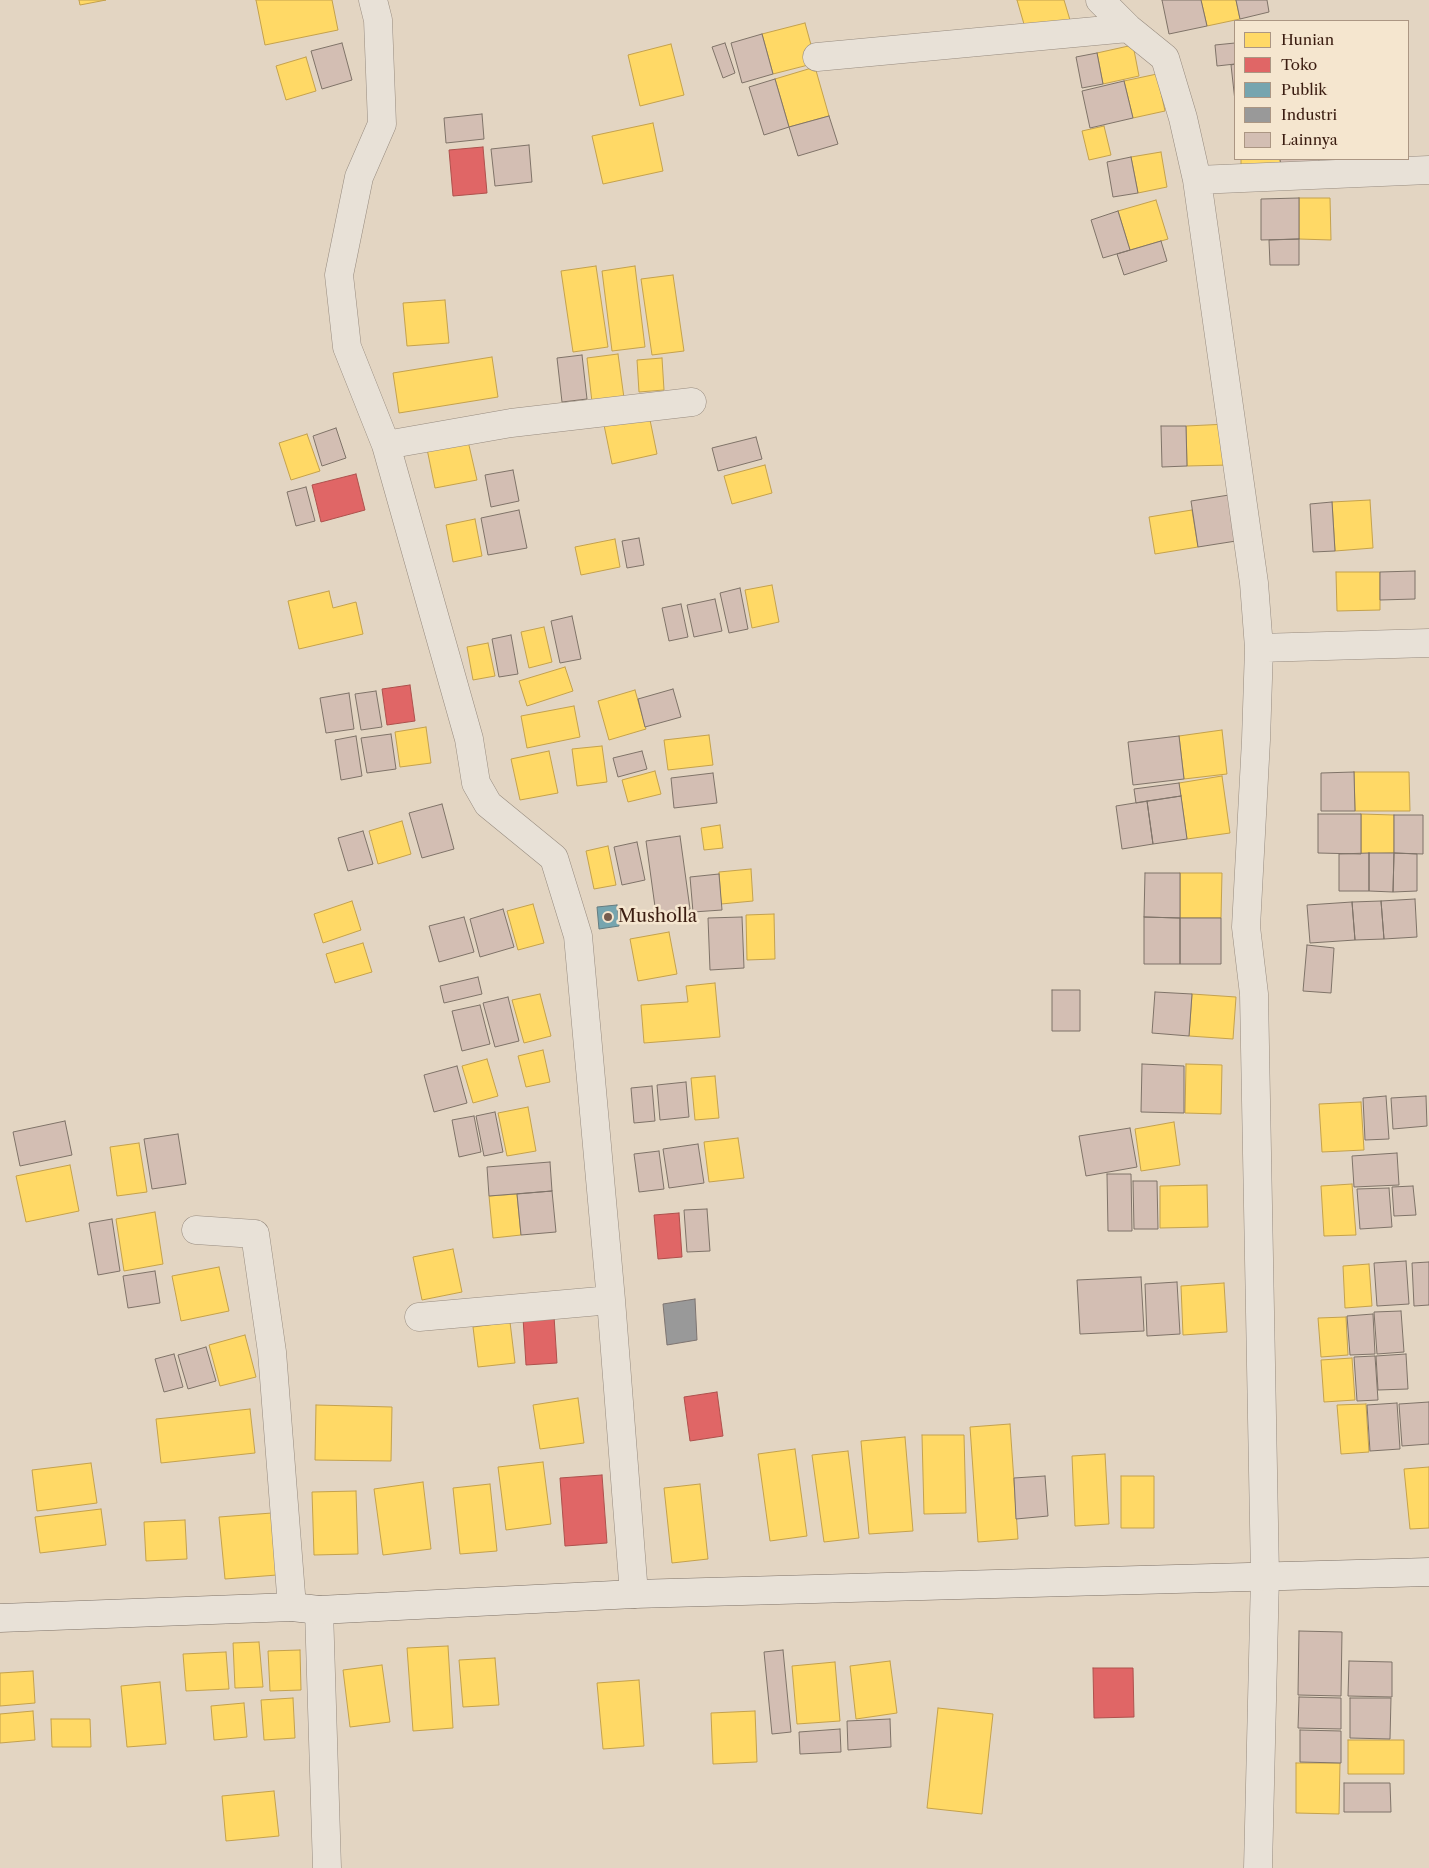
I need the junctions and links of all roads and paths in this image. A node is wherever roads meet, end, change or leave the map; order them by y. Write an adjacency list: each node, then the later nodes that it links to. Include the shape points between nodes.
1 (373, 0): 8 (street, via 378,20 382,124 358,177 339,275 347,347)
2 (1100, 0): 3 (street)
3 (1128, 28): 4 (street); 6 (street, via 1165,58)
4 (817, 56)
5 (1429, 170): 6 (street)
6 (1197, 180): 10 (street, via 1242,491)
7 (692, 402): 8 (street, via 511,423)
8 (386, 445): 12 (street, via 469,740 476,783 488,804 554,858 578,936)
9 (1429, 643): 10 (street)
10 (1259, 648): 15 (street, via 1246,927 1254,994)
11 (196, 1230): 17 (street, via 255,1234 272,1352)
12 (611, 1300): 13 (street); 16 (street)
13 (418, 1317)
14 (1429, 1572): 15 (street)
15 (1265, 1576): 16 (street); 21 (street)
16 (634, 1594): 18 (street)
17 (292, 1607): 18 (street); 19 (street)
18 (320, 1610): 20 (street)
19 (0, 1618)
20 (327, 1868)
21 (1258, 1868)

